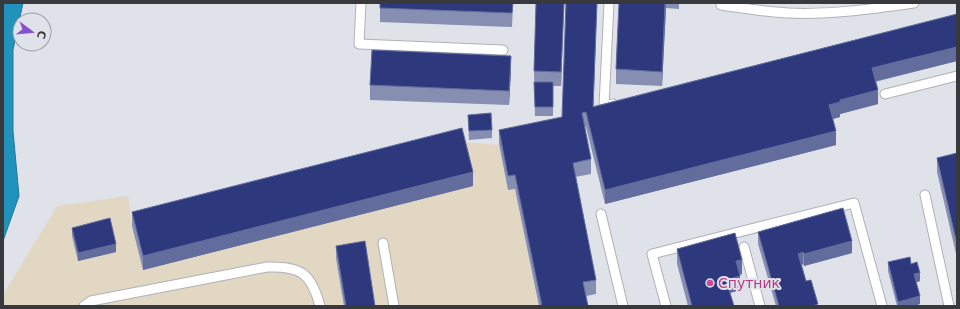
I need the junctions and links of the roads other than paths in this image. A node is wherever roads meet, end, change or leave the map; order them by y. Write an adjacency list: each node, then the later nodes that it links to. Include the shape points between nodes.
1 (361, 3): 5 (lane, via 359,44)
2 (609, 3): 8 (lane, via 604,106)
3 (914, 3): 4 (lane, via 861,11 823,13 788,13)
4 (721, 5)
5 (503, 50)
6 (957, 76): 7 (lane)
7 (885, 94)
8 (620, 102)
9 (925, 195): 20 (lane)
10 (601, 214): 16 (lane)
11 (383, 243): 15 (lane)
12 (744, 247): 18 (lane)
13 (84, 306): 14 (lane, via 91,301 277,267 297,271 310,280)
14 (320, 306)
15 (394, 306)
16 (623, 306)
17 (666, 306): 19 (lane, via 652,254 854,203)
18 (760, 306)
19 (882, 306)
20 (950, 306)

